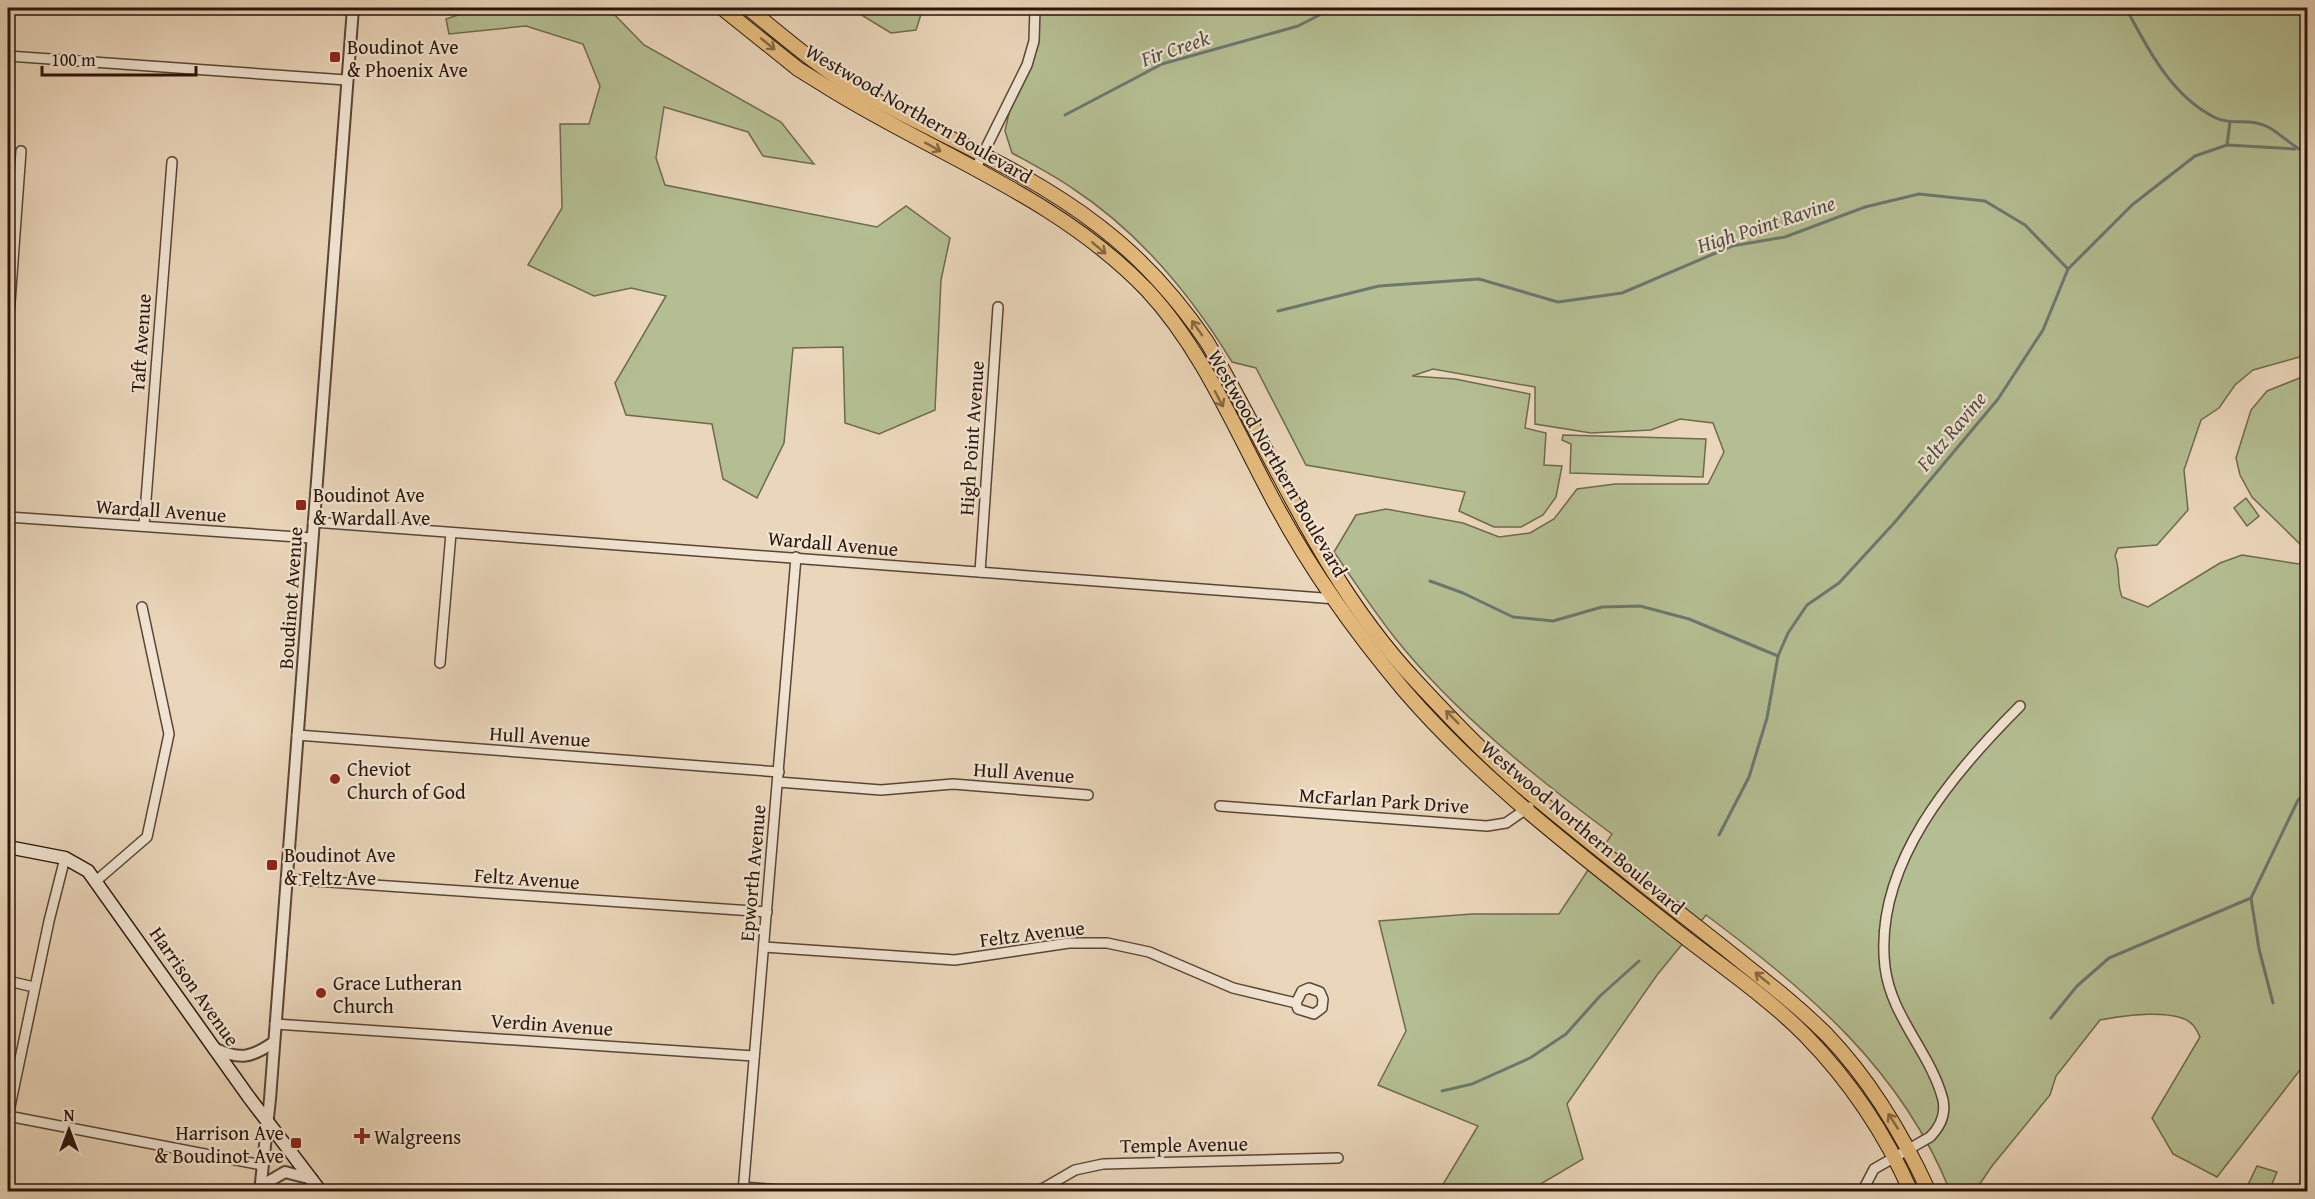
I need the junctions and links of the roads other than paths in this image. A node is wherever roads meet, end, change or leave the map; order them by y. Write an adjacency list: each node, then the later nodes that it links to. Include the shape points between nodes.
1 (353, 8): 6 (street, Boudinot Avenue)
2 (722, 8): 10 (main road, Westwood Northern Boulevard, one-way to 10, via 798,69)
3 (748, 8): 8 (main road, Westwood Northern Boulevard, via 812,60 859,91)
4 (1035, 8): 8 (street, via 1034,41 1027,65)
5 (8, 56): 6 (street)
6 (346, 80): 14 (street, Boudinot Avenue)
7 (21, 151): 12 (street)
8 (982, 155): 10 (street); 21 (main road, Westwood Northern Boulevard, one-way to 8, via 1297,513 1223,370 1189,317 1147,268 1099,225 1028,179)
9 (172, 162): 15 (street, Taft Avenue)
10 (975, 170): 20 (main road, Westwood Northern Boulevard, one-way to 20, via 1078,230 1148,292 1202,366 1279,512)
11 (998, 307): 19 (street, High Point Avenue)
12 (8, 330)
13 (8, 517): 15 (street, Wardall Avenue)
14 (313, 522): 16 (street, Wardall Avenue); 17 (street, Boudinot Avenue)
15 (144, 526): 17 (street, Wardall Avenue)
16 (451, 533): 18 (street, Wardall Avenue); 23 (street)
17 (312, 538): 25 (street, Boudinot Avenue)
18 (796, 557): 19 (street, Wardall Avenue); 26 (street, Epworth Avenue)
19 (980, 572): 20 (street, Wardall Avenue)
20 (1333, 599): 21 (street, Wardall Avenue); 30 (main road, Westwood Northern Boulevard, via 1406,692 1501,789)
21 (1350, 600): 28 (main road, Westwood Northern Boulevard, one-way to 21, via 1414,679)
22 (142, 607): 34 (street, via 169,734 147,837)
23 (440, 663)
24 (2020, 706): 46 (street, via 1994,732 1934,809 1912,840 1895,880 1886,924 1885,969 1896,1005 1943,1102 1943,1117 1937,1130)
25 (297, 735): 26 (street, Hull Avenue); 33 (street, Boudinot Avenue)
26 (779, 777): 27 (street, Hull Avenue, via 881,790 953,784); 35 (street, Epworth Avenue)
27 (1088, 795)
28 (1538, 800): 30 (street, McFarlan Park Drive); 46 (main road, Westwood Northern Boulevard, one-way to 28, via 1868,1084 1828,1036)
29 (1220, 806): 30 (street, McFarlan Park Drive, via 1487,826 1506,823)
30 (1526, 809): 47 (main road, Westwood Northern Boulevard, via 1804,1034 1857,1096)
31 (8, 847): 32 (main road, Harrison Avenue)
32 (65, 858): 34 (main road, Harrison Avenue, via 81,865); 38 (street)
33 (286, 879): 35 (street, Feltz Avenue); 40 (street, Boudinot Avenue)
34 (96, 880): 42 (main road, Harrison Avenue)
35 (767, 912): 36 (street, Epworth Avenue)
36 (764, 947): 39 (street, Feltz Avenue, via 955,960 1069,943 1107,943 1149,952 1233,988); 43 (street, Epworth Avenue)
37 (8, 981): 38 (street)
38 (34, 987): 44 (street)
39 (1296, 1003)
40 (275, 1024): 41 (street, Boudinot Avenue); 43 (street, Verdin Avenue)
41 (274, 1042): 42 (street, via 240,1057); 45 (street, Boudinot Avenue)
42 (216, 1049): 45 (main road, Harrison Avenue)
43 (754, 1056): 52 (street, Epworth Avenue)
44 (8, 1116): 49 (street)
45 (267, 1119): 49 (street, Boudinot Avenue); 50 (main road, Harrison Avenue)
46 (1910, 1149): 47 (street); 58 (main road, Westwood Northern Boulevard)
47 (1895, 1156): 56 (street, via 1874,1169); 57 (main road, Westwood Northern Boulevard)
48 (1338, 1158): 55 (street, Temple Avenue, via 1102,1164 1075,1170)
49 (262, 1165): 51 (street, Boudinot Avenue)
50 (312, 1179): 51 (street, via 285,1172); 53 (main road, Harrison Avenue)
51 (260, 1189)
52 (743, 1189): 54 (street)
53 (321, 1191)
54 (801, 1191)
55 (1037, 1191)
56 (1862, 1191)
57 (1911, 1191)
58 (1929, 1191)

